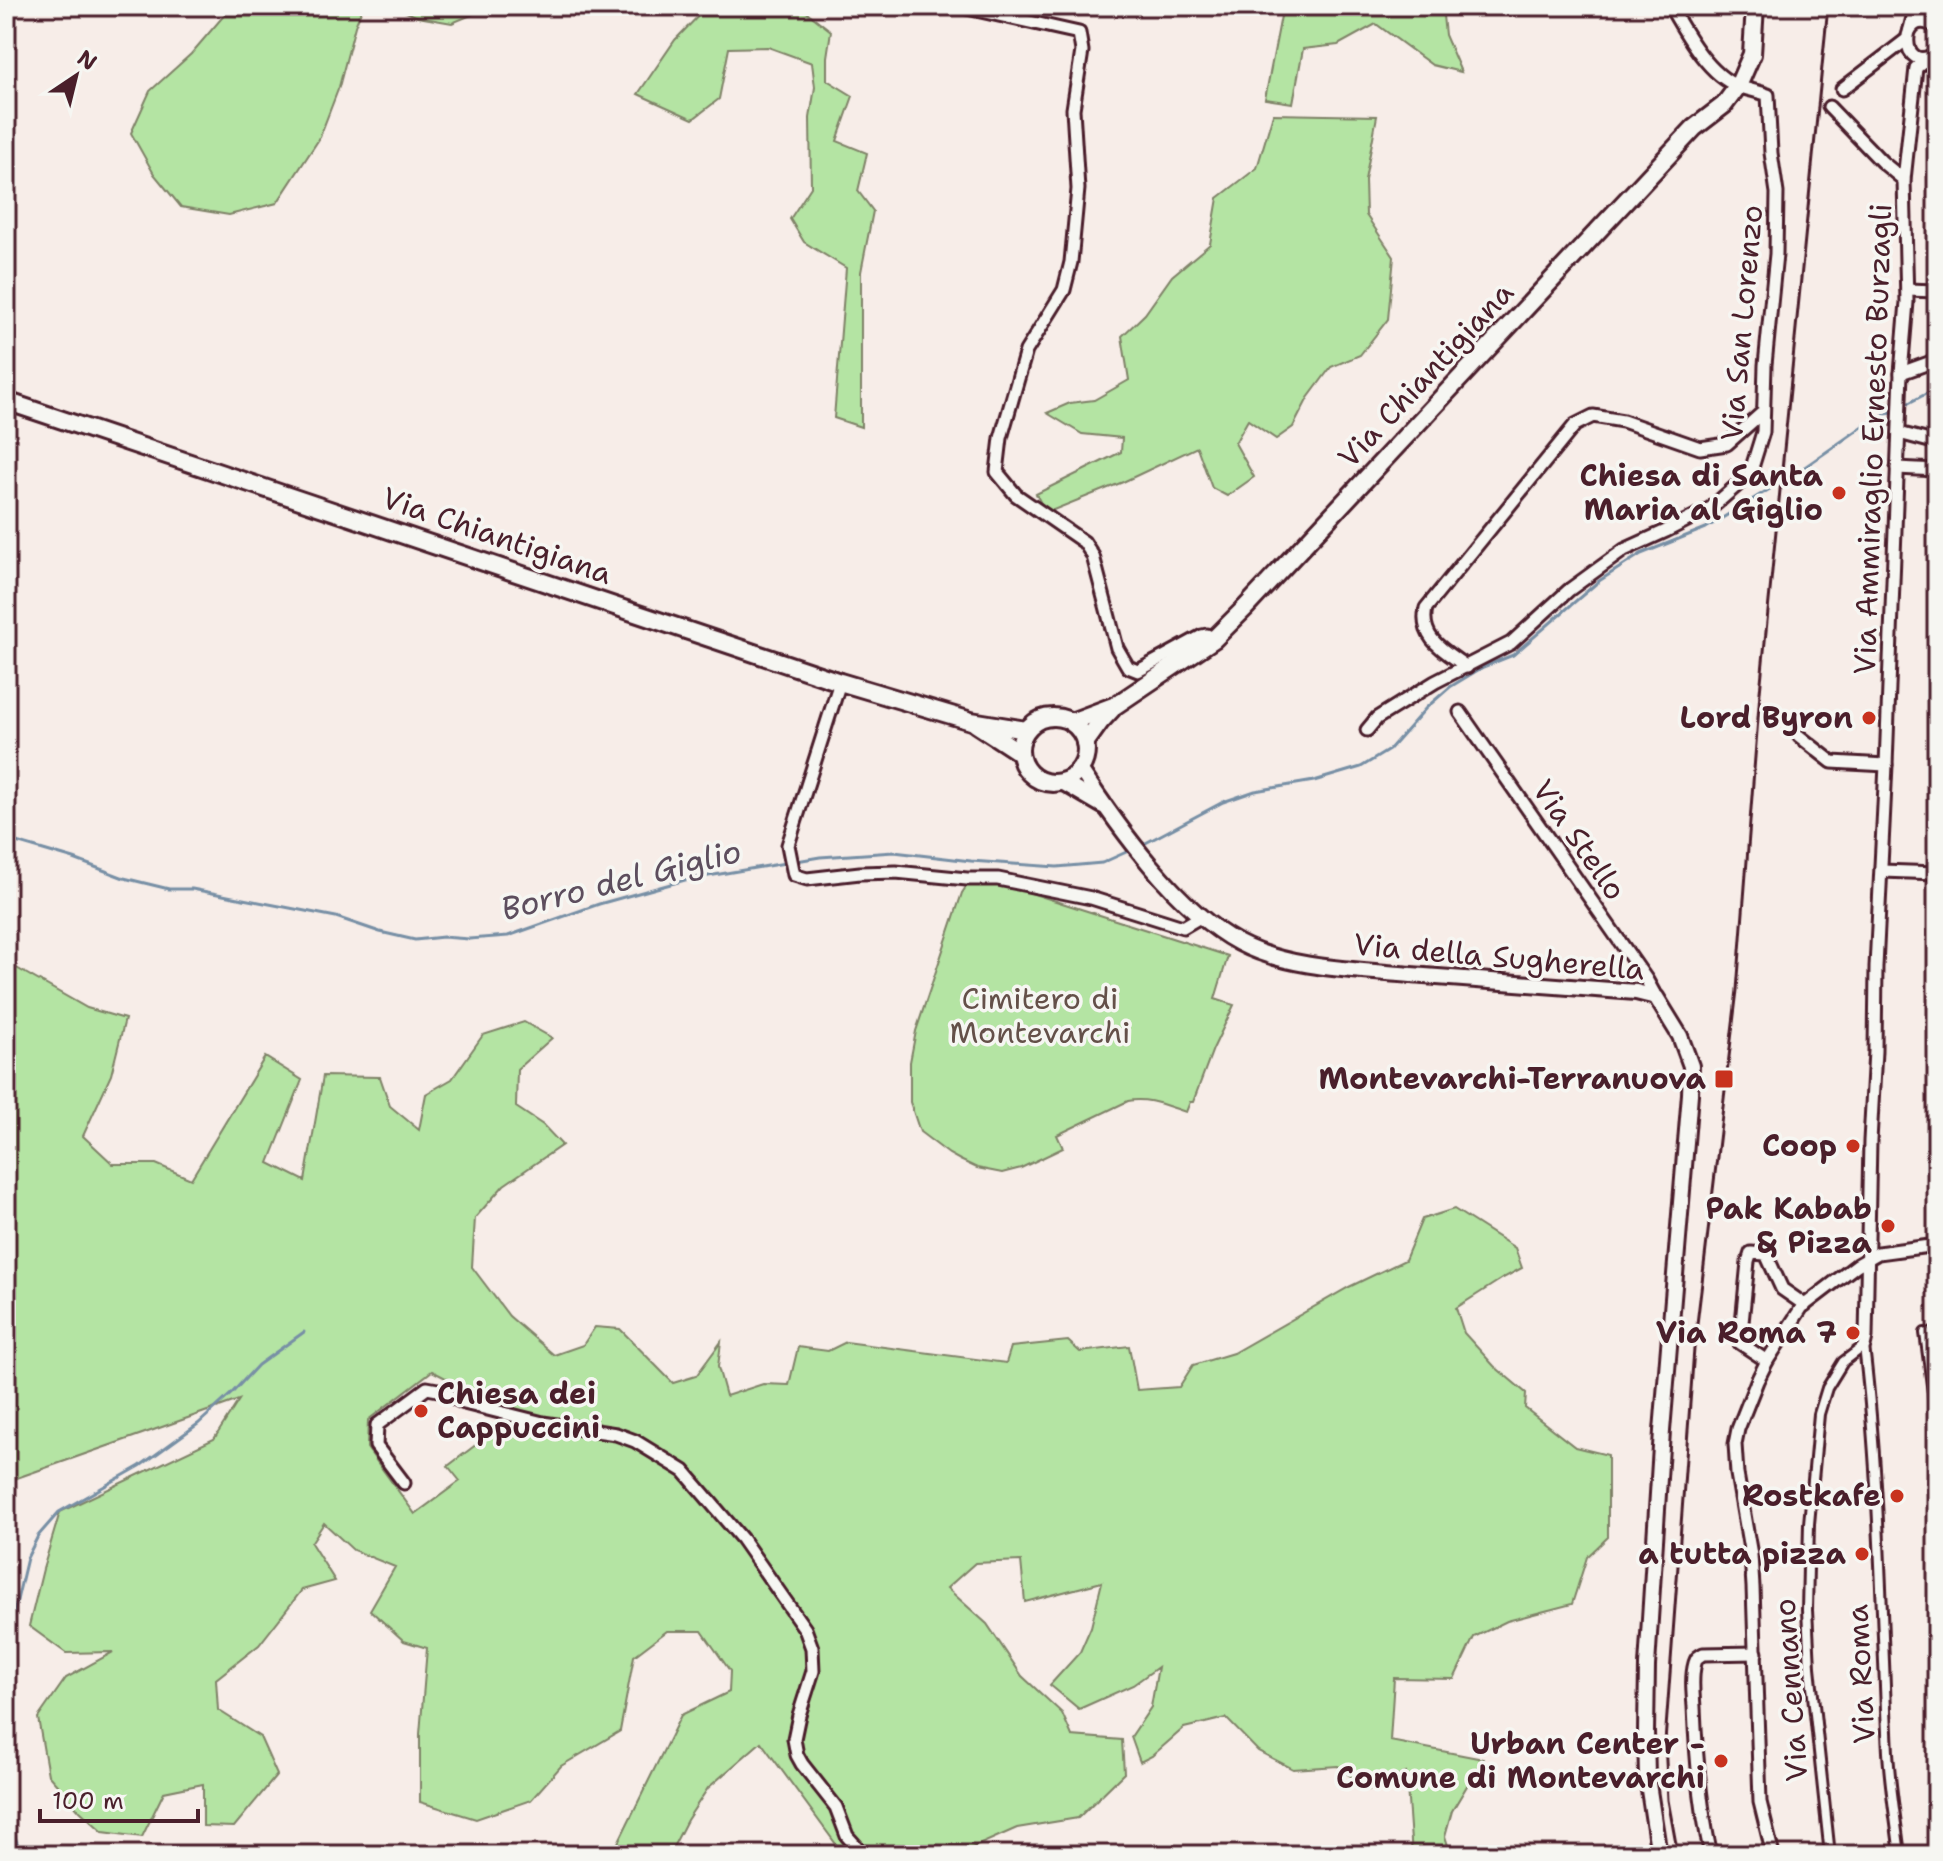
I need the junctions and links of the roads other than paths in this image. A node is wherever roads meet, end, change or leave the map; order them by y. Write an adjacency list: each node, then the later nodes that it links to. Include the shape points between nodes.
1 (958, 6): 22 (street, via 1079,33 1082,51 1073,109 1078,189 1071,262 1064,290 1026,351 1001,438 997,472 1016,495 1084,542 1093,556 1117,648 1128,667 1138,671 1202,636)
2 (1670, 6): 8 (street, via 1710,66)
3 (1755, 6): 8 (main road, via 1752,54)
4 (1918, 6): 5 (street); 6 (street)
5 (1935, 26): 6 (street, via 1921,23)
6 (1908, 34): 7 (street, Via Ammiraglio Ernesto Burzagli, via 1913,54); 9 (street)
7 (1935, 54): 11 (street, Via Ammiraglio Ernesto Burzagli, via 1916,68)
8 (1738, 86): 17 (street, Via San Lorenzo, via 1768,95 1777,193); 22 (main road, Via Chiantigiana)
9 (1842, 89)
10 (1829, 107): 11 (street)
11 (1904, 180): 12 (street, Via Ammiraglio Ernesto Burzagli)
12 (1907, 290): 13 (street); 15 (street, Via Ammiraglio Ernesto Burzagli)
13 (1937, 291)
14 (1937, 360): 15 (street)
15 (1901, 373): 18 (street, Via Ammiraglio Ernesto Burzagli)
16 (6, 401): 24 (main road, Via Chiantigiana)
17 (1763, 412): 23 (street, Via San Lorenzo, via 1763,432 1750,474 1711,508 1624,550 1569,590 1511,643); 23 (street, via 1727,444 1700,448 1623,421 1593,416 1575,425 1426,608 1424,620 1433,643)
18 (1899, 430): 19 (street); 20 (street, Via Ammiraglio Ernesto Burzagli)
19 (1937, 443)
20 (1897, 468): 21 (street); 34 (street, Via Ammiraglio Ernesto Burzagli)
21 (1937, 470)
22 (1214, 639): 25 (main road, Via Chiantigiana)
23 (1467, 667): 30 (street, Via San Lorenzo, via 1377,718)
24 (840, 682): 27 (main road, Via Chiantigiana); 40 (street, via 788,845 794,875 807,879 896,872 998,879 1091,898 1183,927)
25 (1116, 705): 28 (main road, Via Chiantigiana); 32 (main road, Via Chiantigiana)
26 (1460, 712): 41 (street, Via Stello)
27 (971, 721): 29 (main road, Via Chiantigiana); 33 (main road, Via Chiantigiana)
28 (1071, 722): 29 (main road, Via Chiantigiana, via 1042,718); 32 (main road)
29 (1026, 730): 33 (main road)
30 (1367, 730)
31 (1799, 736): 34 (street, via 1832,762)
32 (1085, 743): 35 (main road, Via Chiantigiana)
33 (1019, 752): 36 (main road, Via Chiantigiana, via 1033,777)
34 (1886, 765): 38 (street, Via Ammiraglio Ernesto Burzagli)
35 (1080, 769): 36 (main road); 37 (street)
36 (1062, 782): 37 (street)
37 (1105, 807): 40 (street, Via della Sugherella)
38 (1882, 871): 39 (street); 43 (street, Via Ammiraglio Ernesto Burzagli)
39 (1937, 873)
40 (1200, 917): 41 (street, Via della Sugherella, via 1239,943 1334,968)
41 (1656, 997): 52 (street, Via della Sugherella, via 1691,1066 1647,1666 1647,1777)
42 (1937, 1245): 43 (street)
43 (1867, 1259): 44 (street); 46 (street, Via Ammiraglio Ernesto Burzagli)
44 (1805, 1305): 47 (street); 47 (street, via 1782,1289 1766,1254 1751,1253 1740,1343)
45 (1937, 1335): 48 (street, via 1925,1333)
46 (1864, 1346): 55 (street, Via Cennano, via 1843,1362 1827,1388 1819,1414 1809,1524 1807,1624); 56 (street, Via Roma)
47 (1767, 1361): 50 (street, via 1735,1444 1751,1555)
48 (1937, 1422)
49 (404, 1483): 51 (street, via 376,1446 377,1425 427,1388 543,1423 616,1434 684,1471 742,1539 805,1629 813,1671 794,1739 797,1755)
50 (1756, 1653): 53 (street, via 1703,1654 1695,1662 1695,1735); 54 (street, via 1760,1802)
51 (864, 1855)
52 (1659, 1855)
53 (1711, 1855)
54 (1773, 1855)
55 (1830, 1855)
56 (1900, 1855)

